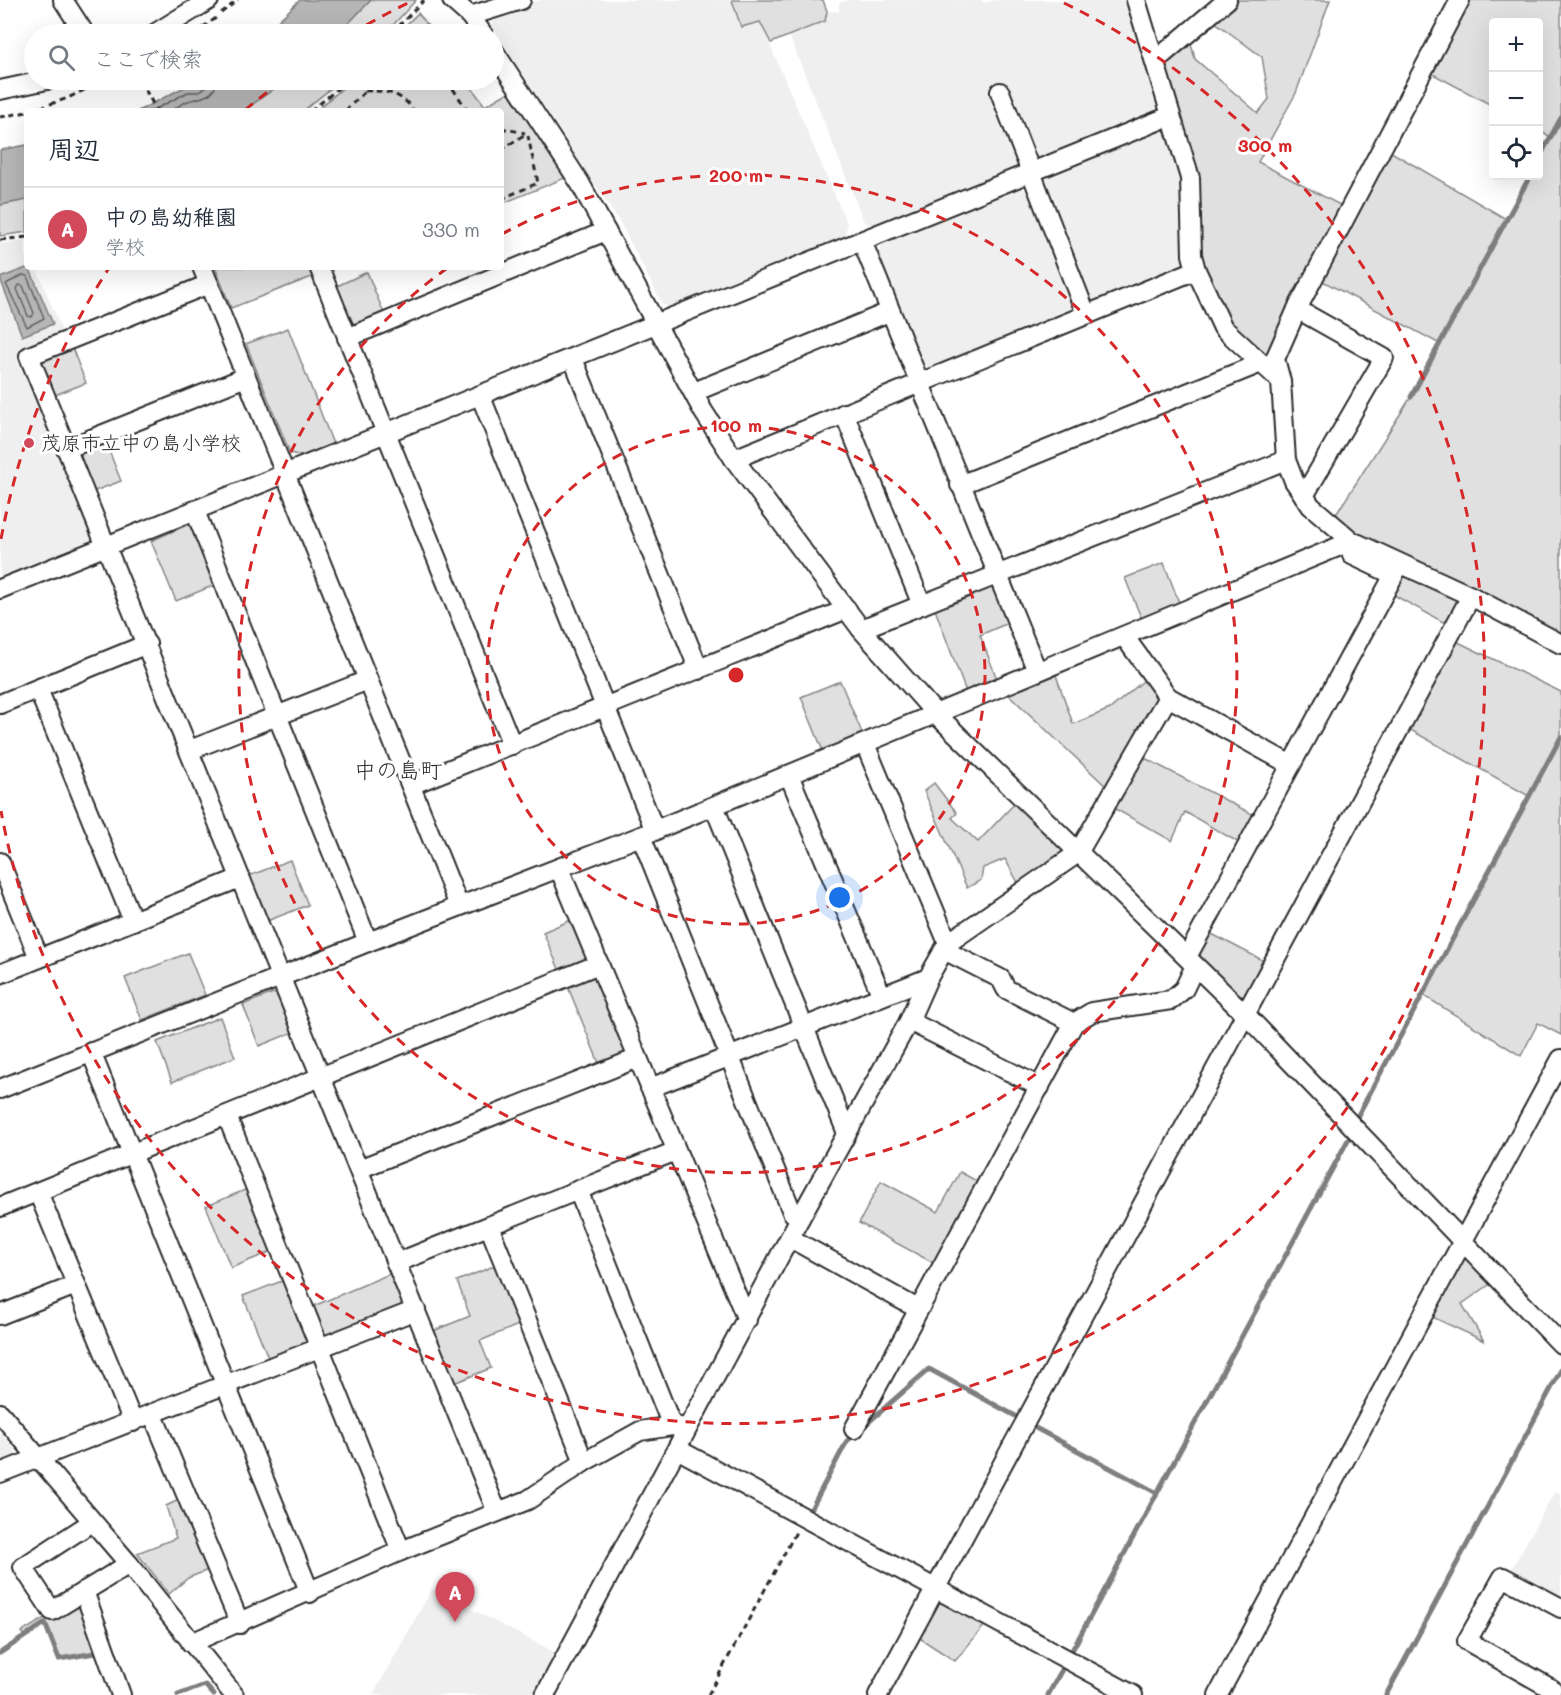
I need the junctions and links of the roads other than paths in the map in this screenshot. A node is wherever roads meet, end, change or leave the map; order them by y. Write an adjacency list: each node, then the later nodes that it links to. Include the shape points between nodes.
1 (63, 0): 9 (street)
2 (209, 0): 10 (street)
3 (452, 0): 8 (street)
4 (521, 0): 8 (street)
5 (1136, 0): 12 (street)
6 (1227, 0): 12 (street)
7 (1460, 0): 24 (street)
8 (470, 16): 11 (street)
9 (79, 24)
10 (170, 24)
11 (476, 24)
12 (1155, 61): 17 (street)
13 (504, 70): 19 (street, via 534,129 580,183)
14 (24, 85): 15 (street)
15 (0, 90)
16 (1000, 92): 18 (street)
17 (1170, 116): 18 (street); 22 (street, via 1190,178 1192,255)
18 (1031, 172): 20 (street); 26 (street)
19 (606, 231): 27 (street); 28 (street)
20 (862, 241): 25 (street); 27 (street)
21 (320, 270): 28 (street)
22 (1196, 270): 26 (street); 30 (street, via 1223,328)
23 (206, 275): 31 (street); 38 (street, via 29,356)
24 (1297, 309): 32 (street, via 1275,359); 43 (street, via 1384,358)
25 (889, 312): 33 (street); 34 (street)
26 (1086, 314): 33 (street)
27 (659, 324): 29 (street); 34 (street)
28 (347, 338): 37 (street)
29 (573, 359): 35 (street); 56 (street)
30 (1261, 363): 32 (street); 42 (street)
31 (246, 377): 38 (street); 41 (street)
32 (1281, 381): 40 (street)
33 (918, 382): 36 (street); 42 (street)
34 (694, 392): 39 (street)
35 (481, 397): 37 (street); 62 (street)
36 (844, 413): 39 (street); 50 (street)
37 (387, 435): 41 (street); 66 (street)
38 (66, 448): 46 (street)
39 (734, 459): 51 (street)
40 (1286, 460): 43 (street); 47 (street)
41 (286, 476): 44 (street); 58 (street)
42 (960, 485): 47 (street)
43 (1304, 496): 45 (street)
44 (195, 512): 46 (street); 64 (street)
45 (1352, 542): 49 (street); 53 (street); 68 (street, via 1352,555 1394,575)
46 (107, 546): 48 (street); 54 (street)
47 (996, 575): 50 (street); 57 (street)
48 (0, 590)
49 (1471, 596): 55 (street); 88 (street)
50 (922, 605): 52 (street)
51 (847, 609): 52 (street); 56 (street)
52 (861, 629): 63 (street)
53 (1124, 636): 57 (street); 60 (street)
54 (147, 644): 59 (street); 67 (street)
55 (1561, 644)
56 (699, 670): 62 (street)
57 (1037, 671): 63 (street)
58 (368, 680): 64 (street); 70 (street)
59 (38, 689): 61 (street); 78 (street)
60 (1168, 697): 68 (street); 73 (street)
61 (0, 704)
62 (606, 708): 66 (street); 72 (street)
63 (935, 713): 65 (street); 73 (street)
64 (277, 716): 67 (street); 79 (street)
65 (865, 744): 69 (street); 80 (street)
66 (512, 745): 70 (street)
67 (190, 750): 76 (street)
68 (1291, 765): 82 (street)
69 (789, 775): 71 (street); 87 (street)
70 (411, 784): 77 (street)
71 (714, 806): 72 (street); 91 (street)
72 (648, 833): 75 (street); 93 (street)
73 (1078, 853): 80 (street); 82 (street)
74 (0, 862): 81 (street)
75 (560, 868): 77 (street); 83 (street)
76 (240, 878): 78 (street); 85 (street)
77 (459, 906): 79 (street)
78 (133, 921): 81 (street)
79 (368, 942): 85 (street)
80 (946, 947): 86 (street); 90 (street, via 1001,980 1006,989)
81 (39, 958): 84 (street)
82 (1191, 961): 88 (street); 90 (street, via 1184,989 1171,1000 1092,1012)
83 (599, 964): 94 (street); 96 (street)
84 (0, 974)
85 (280, 976): 92 (street); 96 (street)
86 (928, 978): 87 (street); 89 (street)
87 (881, 994): 91 (street)
88 (1246, 1014): 111 (street); 134 (street)
89 (909, 1021): 98 (street); 101 (street)
90 (1074, 1023): 98 (street)
91 (803, 1026): 93 (street); 101 (street)
92 (91, 1052): 97 (street); 103 (street)
93 (728, 1056): 99 (street); 108 (street, via 792,1212)
94 (638, 1058): 99 (street); 104 (street)
95 (1561, 1059): 111 (street)
96 (322, 1078): 100 (street); 104 (street)
97 (1, 1085)
98 (1040, 1087): 114 (street)
99 (650, 1088): 102 (street)
100 (227, 1116): 103 (street); 119 (street)
101 (847, 1133): 108 (street)
102 (676, 1151): 105 (street); 117 (street)
103 (132, 1154): 106 (street); 120 (street)
104 (358, 1169): 112 (street)
105 (578, 1190): 109 (street); 124 (street)
106 (38, 1192): 107 (street); 113 (street)
107 (0, 1207)
108 (800, 1218): 110 (street)
109 (489, 1226): 112 (street); 128 (street)
110 (790, 1238): 114 (street); 117 (street)
111 (1462, 1241): 118 (street); 147 (street)
112 (396, 1263): 115 (street)
113 (76, 1285): 116 (street); 123 (street)
114 (918, 1309): 125 (street)
115 (416, 1310): 119 (street); 130 (street)
116 (0, 1315)
117 (747, 1320): 124 (street)
118 (1561, 1344)
119 (320, 1348): 120 (street); 132 (street)
120 (227, 1385): 122 (street); 136 (street)
121 (0, 1413): 127 (street)
122 (153, 1414): 123 (street); 138 (street)
123 (133, 1422): 127 (street)
124 (679, 1427): 126 (street); 128 (street, via 640,1431)
125 (854, 1429)
126 (677, 1449): 134 (street); 144 (street)
127 (38, 1458): 129 (street); 131 (street)
128 (584, 1462): 130 (street, via 528,1500)
129 (0, 1473)
130 (497, 1512): 132 (street)
131 (92, 1522): 133 (street); 135 (street, via 23,1567 52,1611)
132 (400, 1551): 136 (street)
133 (129, 1564): 135 (street); 139 (street)
134 (936, 1588): 145 (street); 146 (street)
135 (84, 1591): 142 (street)
136 (310, 1593): 138 (street)
137 (1561, 1608): 141 (street, via 1503,1577 1467,1641)
138 (240, 1624): 139 (street)
139 (191, 1643): 143 (street)
140 (1561, 1672): 141 (street)
141 (1550, 1692)
142 (121, 1695)
143 (234, 1695)
144 (545, 1695)
145 (878, 1695)
146 (1133, 1695)
147 (1218, 1695)

